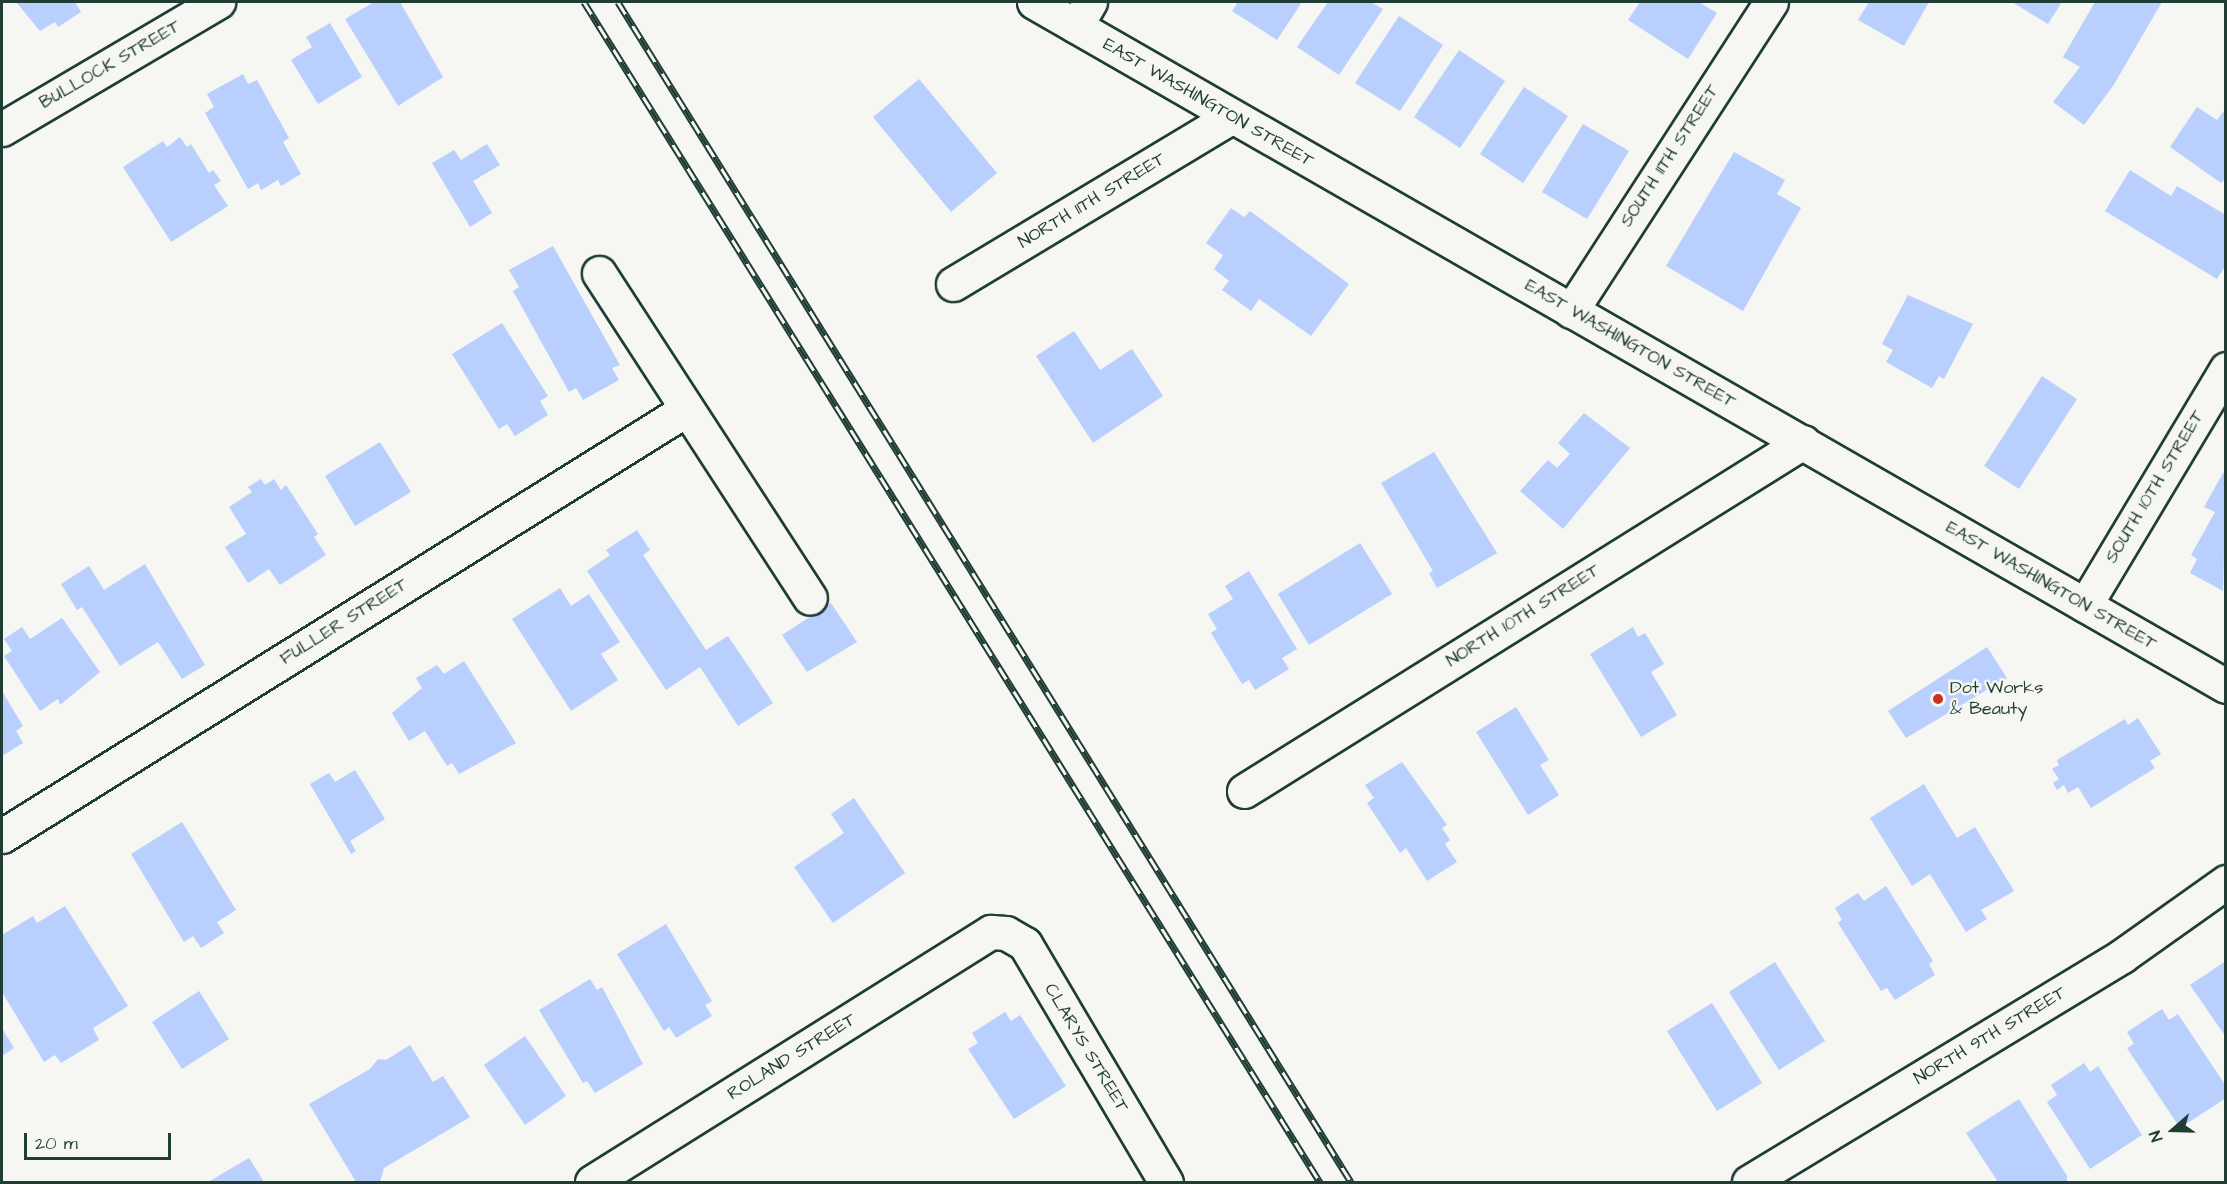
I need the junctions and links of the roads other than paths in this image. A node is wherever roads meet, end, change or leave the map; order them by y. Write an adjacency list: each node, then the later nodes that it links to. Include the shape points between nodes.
1 (218, 2): 6 (street, BULLOCK STREET)
2 (1034, 2): 4 (street, EAST WASHINGTON STREET)
3 (1771, 2): 9 (street, SOUTH 11TH STREET)
4 (1083, 14): 5 (street, EAST WASHINGTON STREET)
5 (1231, 117): 8 (street, NORTH 11TH STREET); 9 (street, EAST WASHINGTON STREET)
6 (2, 129)
7 (599, 273): 11 (street)
8 (953, 284)
9 (1571, 311): 12 (street, EAST WASHINGTON STREET)
10 (2226, 369): 14 (street, SOUTH 10TH STREET)
11 (687, 409): 13 (street); 17 (street, FULLER STREET)
12 (1803, 442): 14 (street, EAST WASHINGTON STREET); 16 (street, NORTH 10TH STREET)
13 (810, 598)
14 (2085, 605): 15 (street, EAST WASHINGTON STREET)
15 (2226, 686)
16 (1244, 790)
17 (2, 836)
18 (2226, 882): 22 (street, NORTH 9TH STREET, via 2122,956)
19 (992, 932): 20 (street, ROLAND STREET); 21 (street, CLARYS STREET, via 1006,933 1025,944)
20 (592, 1182)
21 (1166, 1182)
22 (1749, 1182)

